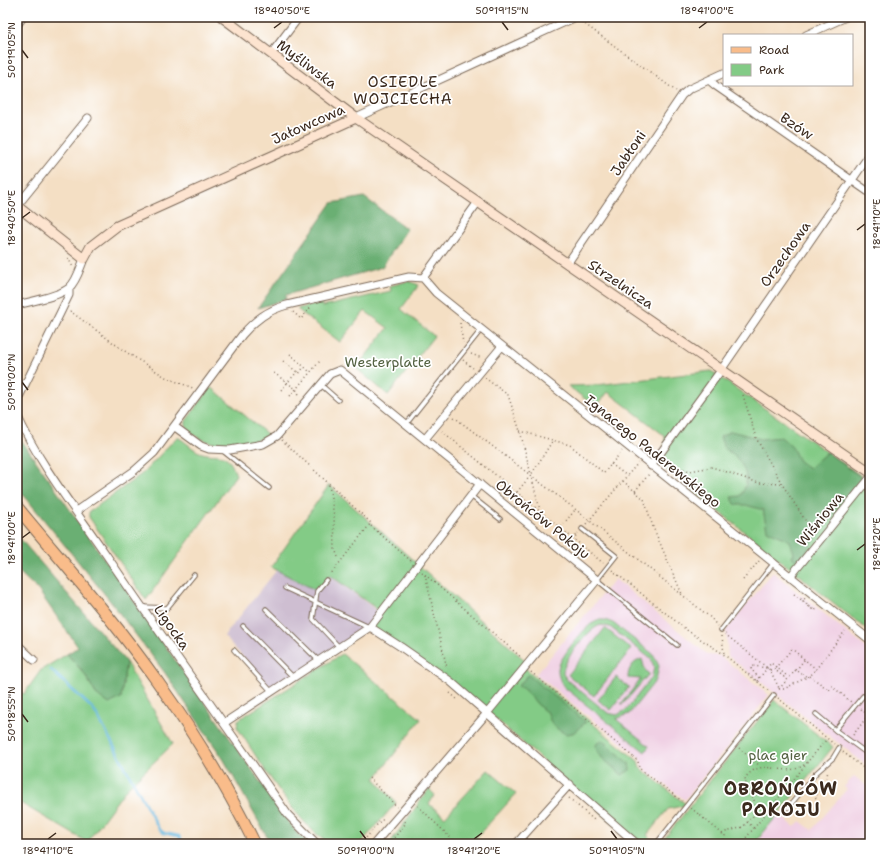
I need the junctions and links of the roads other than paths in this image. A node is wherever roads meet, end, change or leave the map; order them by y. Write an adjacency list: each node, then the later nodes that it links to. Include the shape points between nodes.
1 (23, 17): 6 (street)
2 (222, 17): 8 (street, Myśliwska)
3 (299, 17): 8 (street)
4 (576, 17): 12 (street, Jałowcowa)
5 (846, 17): 7 (street)
6 (17, 24)
7 (808, 34)
8 (271, 54): 12 (street, Myśliwska)
9 (723, 73): 10 (street, Jabłoni)
10 (709, 80): 14 (street, Bzów); 19 (street, Jabłoni, via 689,89 682,96)
11 (88, 118): 17 (street)
12 (356, 118): 16 (street, Strzelnicza); 18 (street, Jałowcowa, via 117,226 91,246)
13 (870, 154): 14 (street, Orzechowa)
14 (852, 180): 15 (street, Bzów); 25 (street, Orzechowa)
15 (870, 193)
16 (478, 202): 19 (street, Strzelnicza); 20 (street)
17 (17, 206): 18 (street)
18 (84, 259): 21 (street)
19 (567, 264): 25 (street, Strzelnicza)
20 (423, 278): 23 (street, Ignacego Paderewskiego, via 432,290); 31 (street, via 409,276 269,311 242,335)
21 (69, 288): 22 (street); 28 (street, via 69,295)
22 (17, 305)
23 (481, 330): 24 (street, Ignacego Paderewskiego); 30 (lane)
24 (502, 346): 32 (street); 34 (street, Ignacego Paderewskiego, via 642,458)
25 (721, 369): 34 (street, Orzechowa); 35 (street, Strzelnicza)
26 (321, 385): 27 (lane); 30 (street, via 330,374 340,370); 33 (street, via 273,439 257,446)
27 (338, 400)
28 (17, 401)
29 (17, 415): 41 (street, Ligocka, via 25,432)
30 (407, 423): 32 (street)
31 (175, 427): 33 (street, via 201,446); 41 (street, via 145,462)
32 (425, 439): 37 (street)
33 (222, 451): 38 (lane)
34 (651, 469): 44 (street, Ignacego Paderewskiego)
35 (870, 472)
36 (870, 478): 46 (street, Wiśniowa)
37 (480, 484): 39 (street, Obrońców Pokoju); 48 (street, Obrońców Pokoju)
38 (268, 488)
39 (472, 496): 42 (lane); 54 (street, Obrońców Pokoju)
40 (17, 507): 75 (main road, via 157,680 217,773)
41 (76, 511): 51 (street, Ligocka)
42 (500, 519)
43 (582, 529): 48 (lane, via 616,556)
44 (773, 564): 46 (street, Ignacego Paderewskiego); 55 (lane)
45 (194, 575): 51 (lane, via 167,608 151,609)
46 (790, 577): 56 (street, Ignacego Paderewskiego)
47 (326, 580): 50 (lane, via 317,591)
48 (597, 580): 58 (lane); 67 (street)
49 (285, 588): 50 (lane)
50 (317, 602): 54 (lane); 59 (lane, via 313,619)
51 (141, 606): 69 (street, Ligocka)
52 (266, 609): 62 (lane)
53 (243, 626): 63 (lane)
54 (370, 627): 59 (street, Obrońców Pokoju); 67 (street, via 450,680)
55 (721, 632)
56 (870, 640)
57 (17, 644): 61 (street)
58 (677, 645)
59 (339, 648): 62 (street, Obrońców Pokoju)
60 (234, 650): 64 (lane)
61 (34, 660)
62 (319, 661): 63 (street, Obrońców Pokoju)
63 (294, 678): 64 (street, Obrońców Pokoju)
64 (272, 692): 69 (street, Obrońców Pokoju)
65 (774, 695): 80 (lane)
66 (863, 696): 70 (lane)
67 (488, 712): 73 (street); 77 (street)
68 (816, 714): 70 (lane)
69 (224, 723): 76 (street, Ligocka, via 288,815)
70 (836, 730): 72 (lane)
71 (839, 748): 74 (lane)
72 (865, 752)
73 (570, 784): 78 (street); 79 (street)
74 (788, 808)
75 (255, 844)
76 (317, 844)
77 (374, 844)
78 (516, 844)
79 (637, 844)
80 (656, 844)

